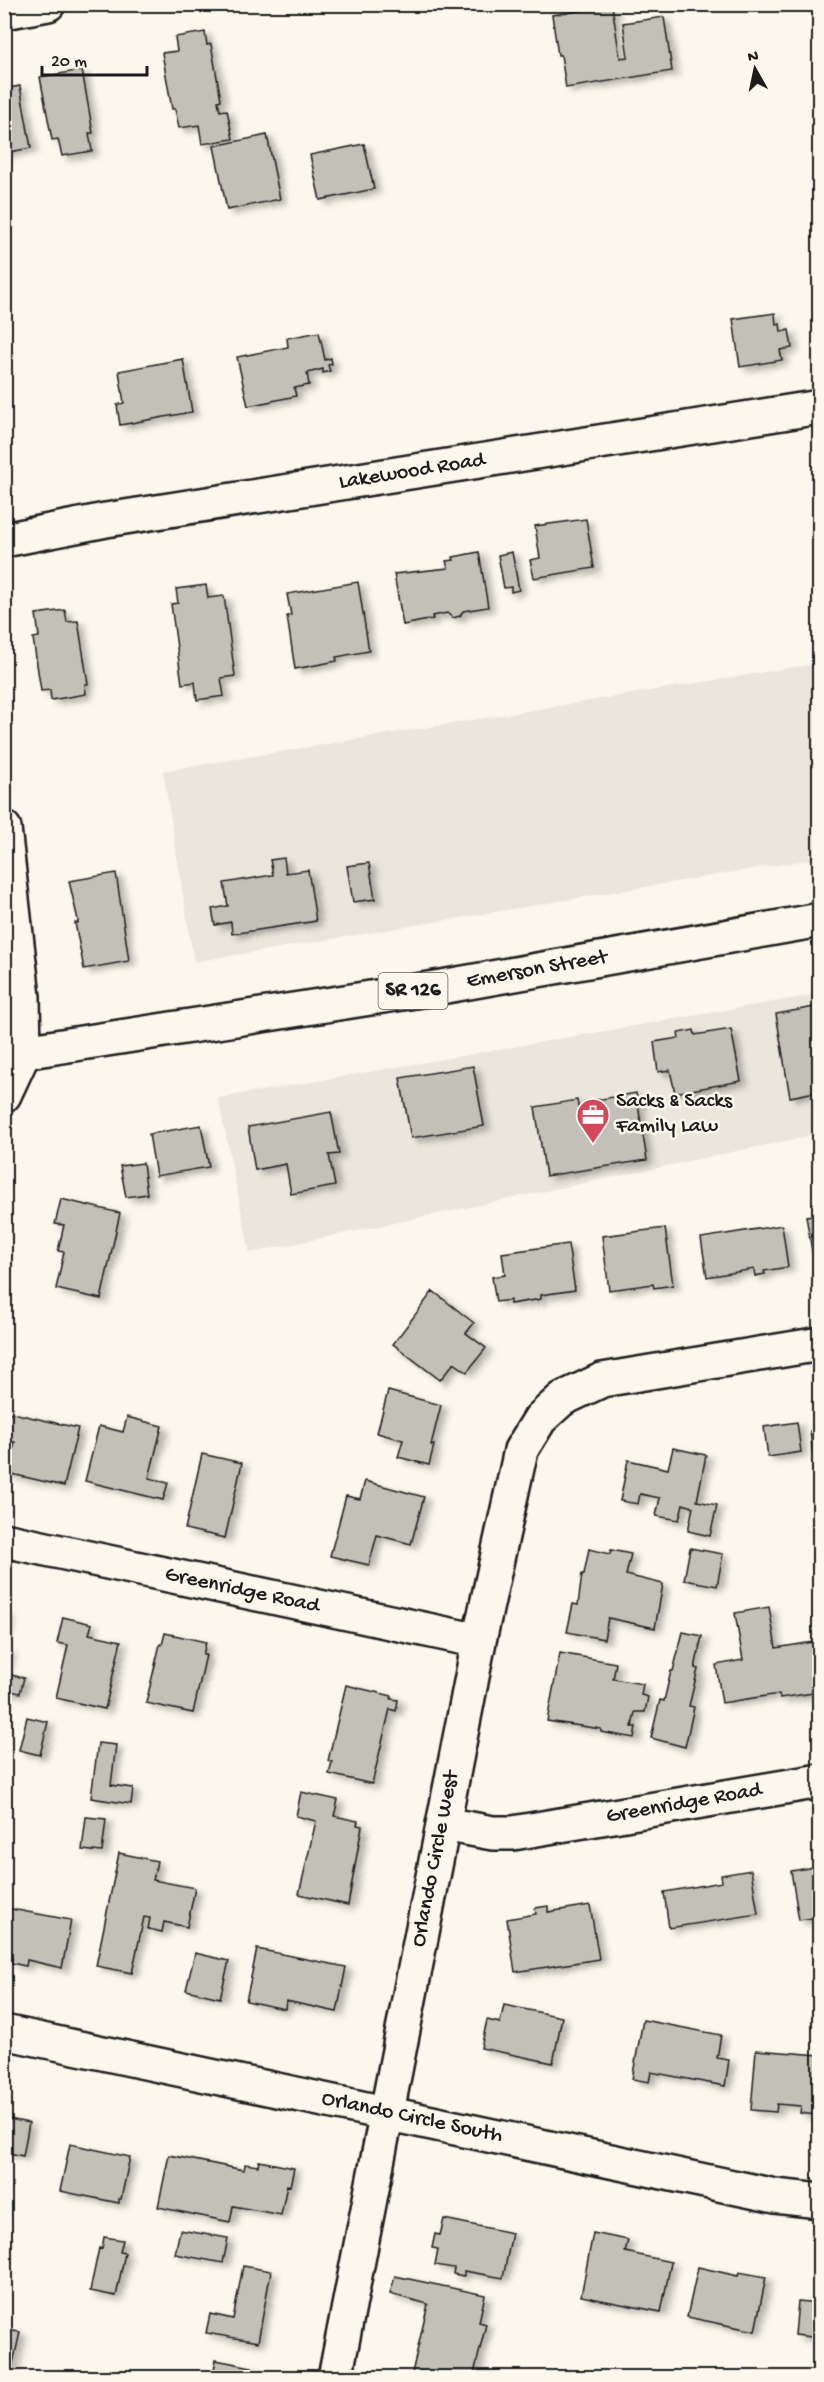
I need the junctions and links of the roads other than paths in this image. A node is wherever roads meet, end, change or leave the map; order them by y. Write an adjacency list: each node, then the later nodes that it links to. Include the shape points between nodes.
1 (48, 4): 2 (street)
2 (4, 12)
3 (819, 407): 4 (street, Lakewood Road, via 106,520)
4 (4, 540)
5 (4, 828): 7 (street, via 23,997)
6 (819, 920): 7 (street, Emerson Street / SR 126, via 441,987)
7 (14, 1053): 8 (street)
8 (4, 1095)
9 (819, 1344): 11 (street, Orlando Circle West, via 602,1380 562,1399 540,1419 521,1450)
10 (4, 1540): 11 (street, Greenridge Road)
11 (478, 1641): 13 (street, Orlando Circle West)
12 (819, 1781): 13 (street, Greenridge Road, via 513,1833)
13 (443, 1824): 15 (street, Orlando Circle West)
14 (4, 2032): 15 (street, Orlando Circle South)
15 (386, 2113): 16 (street, Orlando Circle South, via 775,2196); 17 (street, Orlando Circle West)
16 (819, 2201)
17 (335, 2378)

